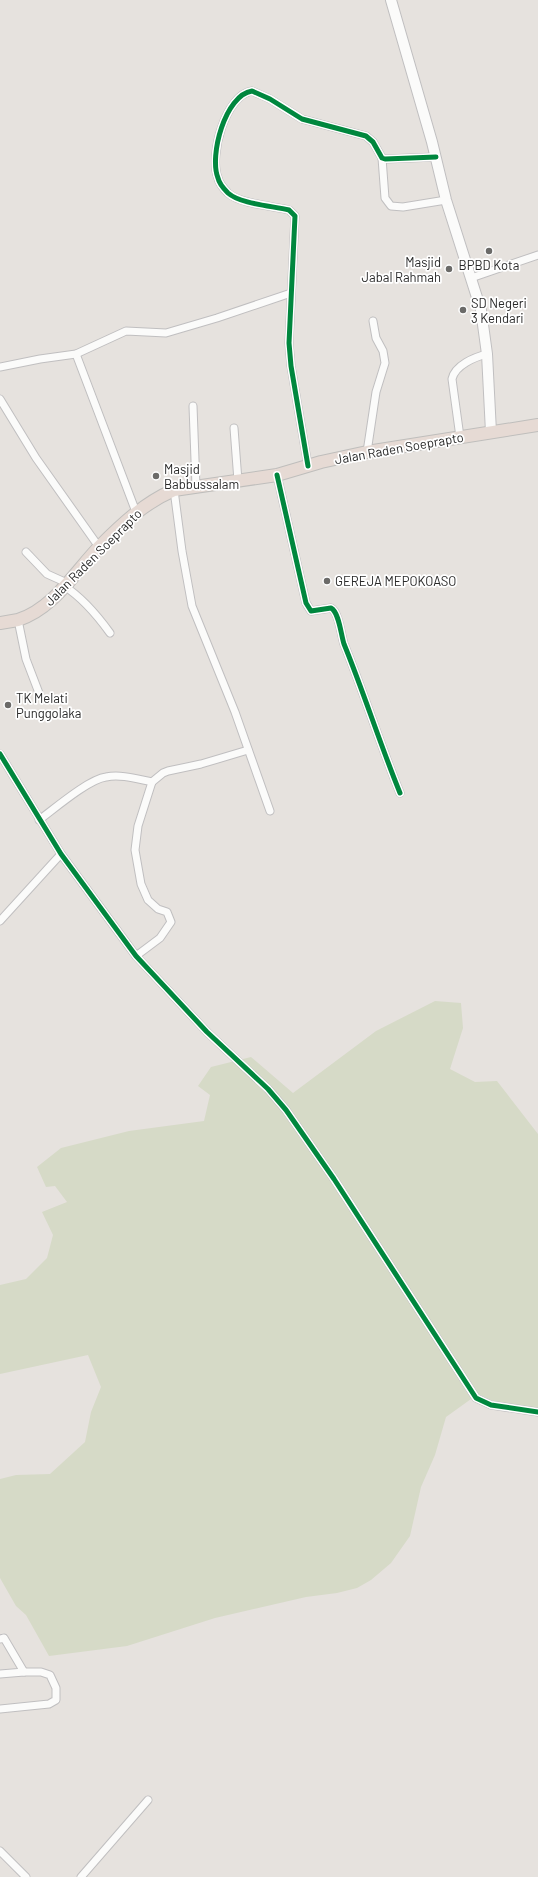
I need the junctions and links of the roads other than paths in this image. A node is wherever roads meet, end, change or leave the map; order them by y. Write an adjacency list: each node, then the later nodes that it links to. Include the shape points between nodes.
1 (391, 0): 2 (main road)
2 (436, 157): 3 (street); 4 (main road)
3 (382, 158): 4 (street, via 385,198 390,206 396,208); 7 (street, via 373,142 366,136 302,119 258,93 245,93 233,105 219,134 217,177 226,192 232,196 293,212 295,221)
4 (446, 200): 6 (main road)
5 (538, 255): 6 (street)
6 (471, 278): 10 (main road, via 481,310)
7 (291, 293): 9 (street, via 166,333 120,332); 20 (street, via 291,366)
8 (373, 321): 19 (street, via 385,363 376,392)
9 (76, 354): 11 (street); 25 (street)
10 (487, 354): 17 (main road); 18 (street, via 473,357 453,373)
11 (0, 367)
12 (0, 399): 14 (street)
13 (193, 406): 23 (street)
14 (2, 409): 26 (street)
15 (538, 425): 17 (highway, Jalan Raden Soeprapto)
16 (234, 428): 22 (street)
17 (491, 432): 18 (highway, Jalan Raden Soeprapto)
18 (460, 437): 19 (highway, Jalan Raden Soeprapto)
19 (367, 452): 20 (highway, Jalan Raden Soeprapto)
20 (308, 466): 21 (highway, Jalan Raden Soeprapto)
21 (277, 475): 22 (highway, Jalan Raden Soeprapto); 36 (street, via 306,603 312,611 331,608 336,613 356,678)
22 (238, 481): 23 (highway, Jalan Raden Soeprapto)
23 (196, 486): 24 (highway, Jalan Raden Soeprapto)
24 (174, 490): 25 (highway, Jalan Raden Soeprapto); 33 (street, via 192,606)
25 (136, 512): 26 (highway, Jalan Raden Soeprapto)
26 (99, 547): 28 (highway, Jalan Raden Soeprapto)
27 (26, 552): 28 (street, via 47,574)
28 (65, 585): 29 (highway, Jalan Raden Soeprapto, via 45,605); 31 (street, via 96,614)
29 (18, 620): 30 (highway, Jalan Raden Soeprapto); 32 (street, via 26,659)
30 (0, 622)
31 (110, 633)
32 (39, 693)
33 (248, 750): 35 (street, via 168,771); 37 (street)
34 (0, 754): 38 (street)
35 (152, 782): 38 (street, via 112,776 97,779); 41 (street, via 138,826 134,850 145,894 152,905 167,912 171,922 160,938)
36 (400, 793)
37 (270, 811)
38 (39, 820): 39 (street)
39 (60, 854): 40 (street); 41 (street)
40 (0, 921)
41 (136, 956): 42 (street, via 207,1032 268,1089 286,1110 334,1179 476,1398 491,1405)
42 (538, 1412)
43 (0, 1631): 44 (street)
44 (2, 1638): 45 (street)
45 (24, 1672): 46 (street); 47 (street, via 35,1671 50,1675 57,1698 49,1704)
46 (0, 1674)
47 (0, 1709)
48 (148, 1800): 51 (street)
49 (0, 1851): 50 (street)
50 (26, 1877)
51 (81, 1877)

